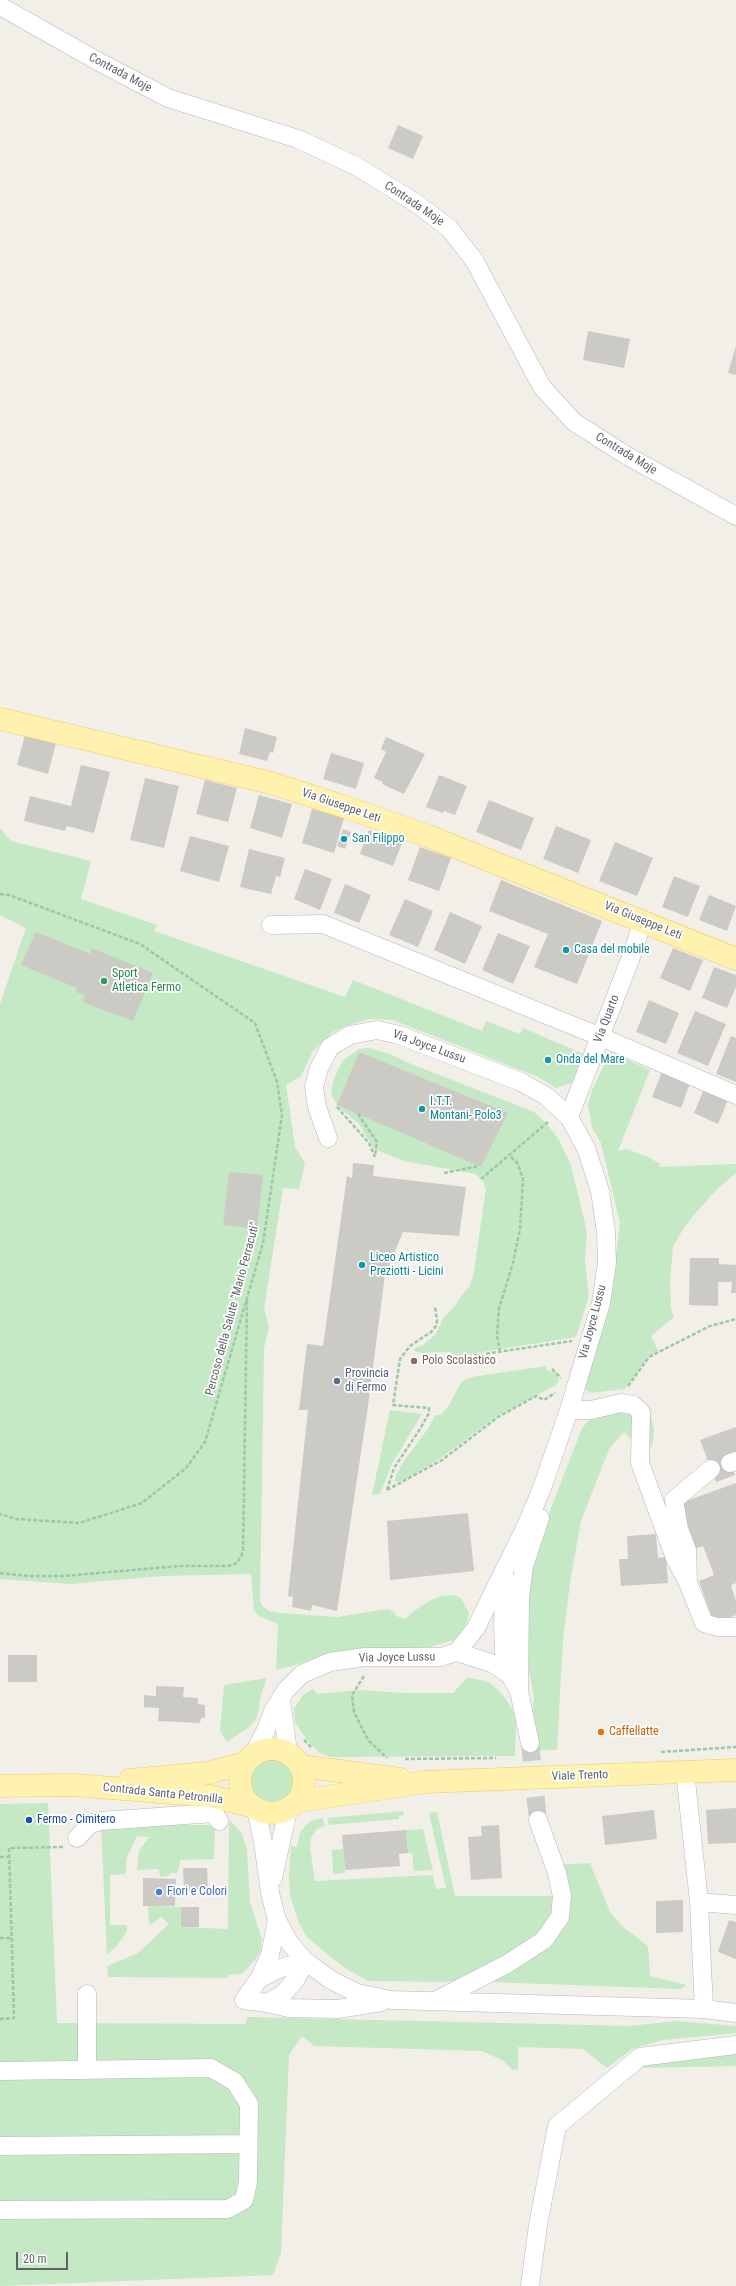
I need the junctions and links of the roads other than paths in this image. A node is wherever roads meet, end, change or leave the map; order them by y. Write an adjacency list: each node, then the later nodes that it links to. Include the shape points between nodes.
1 (0, 6): 2 (street, Contrada Moje, via 168,98 298,139 356,166 416,203 449,228 474,260 542,387 574,422 624,454)
2 (736, 516)
3 (0, 719): 4 (main road, Via Giuseppe Leti, via 286,788 428,836)
4 (643, 921): 6 (main road, Via Giuseppe Leti); 7 (street, Via Quarto)
5 (272, 925): 7 (street, via 323,924)
6 (736, 959)
7 (601, 1036): 8 (street); 9 (street, Via Quarto)
8 (736, 1095)
9 (569, 1117): 10 (street, Via Joyce Lussu, via 546,1096 521,1082 399,1035 377,1030 350,1035 330,1047 319,1068 314,1088 317,1107); 11 (street, Via Joyce Lussu, via 586,1148 600,1191 606,1232 607,1263 601,1303)
10 (328, 1138)
11 (568, 1410): 13 (street, Via Joyce Lussu); 15 (street, via 591,1410 621,1403 633,1405 641,1412 640,1463 675,1558)
12 (711, 1469): 15 (street, via 674,1500 679,1529 687,1550)
13 (542, 1488): 14 (street, Via Joyce Lussu); 19 (street, via 542,1512 524,1566 520,1598)
14 (506, 1568): 17 (street, Via Joyce Lussu, via 476,1628); 18 (street, via 504,1652)
15 (688, 1583): 16 (street, via 704,1623 717,1627)
16 (736, 1627)
17 (457, 1652): 18 (street, via 494,1664); 20 (street, Via Joyce Lussu, via 441,1656 365,1656 330,1662 302,1674)
18 (510, 1675): 19 (street)
19 (520, 1691): 21 (street)
20 (280, 1699): 22 (street); 23 (street, Via Joyce Lussu)
21 (530, 1743)
22 (301, 1751): 23 (main road, Viale Trento, via 264,1750); 26 (main road, Viale Trento); 29 (main road, via 305,1786)
23 (249, 1759): 28 (main road, Contrada Santa Petronilla, via 208,1772); 30 (main road, via 240,1776 240,1787 244,1798)
24 (736, 1770): 25 (main road, Viale Trento)
25 (685, 1771): 26 (main road, Viale Trento); 35 (street)
26 (425, 1782): 29 (main road, Viale Trento)
27 (0, 1786): 28 (main road, Contrada Santa Petronilla)
28 (74, 1786): 30 (main road, Contrada Santa Petronilla, via 210,1796)
29 (294, 1805): 30 (main road, Viale Trento, via 273,1814); 34 (street)
30 (253, 1808): 34 (street, via 263,1842)
31 (538, 1820): 43 (street, via 557,1873 562,1896 560,1917 544,1940 468,1986)
32 (219, 1821): 33 (street, via 214,1813 101,1821 90,1824)
33 (71, 1843)
34 (270, 1893): 37 (street)
35 (699, 1902): 36 (street); 44 (street)
36 (736, 1905)
37 (277, 1920): 38 (street, via 289,1942); 39 (street, via 270,1955)
38 (305, 1961): 39 (street, via 278,1969); 41 (street, via 331,1980 357,1993); 42 (street, via 296,1979 283,1994)
39 (259, 1979): 42 (street, via 244,2000)
40 (87, 1994): 47 (street)
41 (391, 2000): 42 (street, via 338,2009 289,2008); 43 (street)
42 (267, 2002)
43 (433, 2002): 44 (street)
44 (704, 2009): 45 (street)
45 (736, 2013)
46 (736, 2045): 52 (street, via 640,2057 557,2126 538,2225)
47 (87, 2070): 48 (street); 49 (street, via 211,2068 235,2082 249,2104)
48 (0, 2071)
49 (248, 2144): 50 (street); 51 (street, via 248,2182 244,2200 228,2209)
50 (0, 2146)
51 (0, 2210)
52 (530, 2286)

